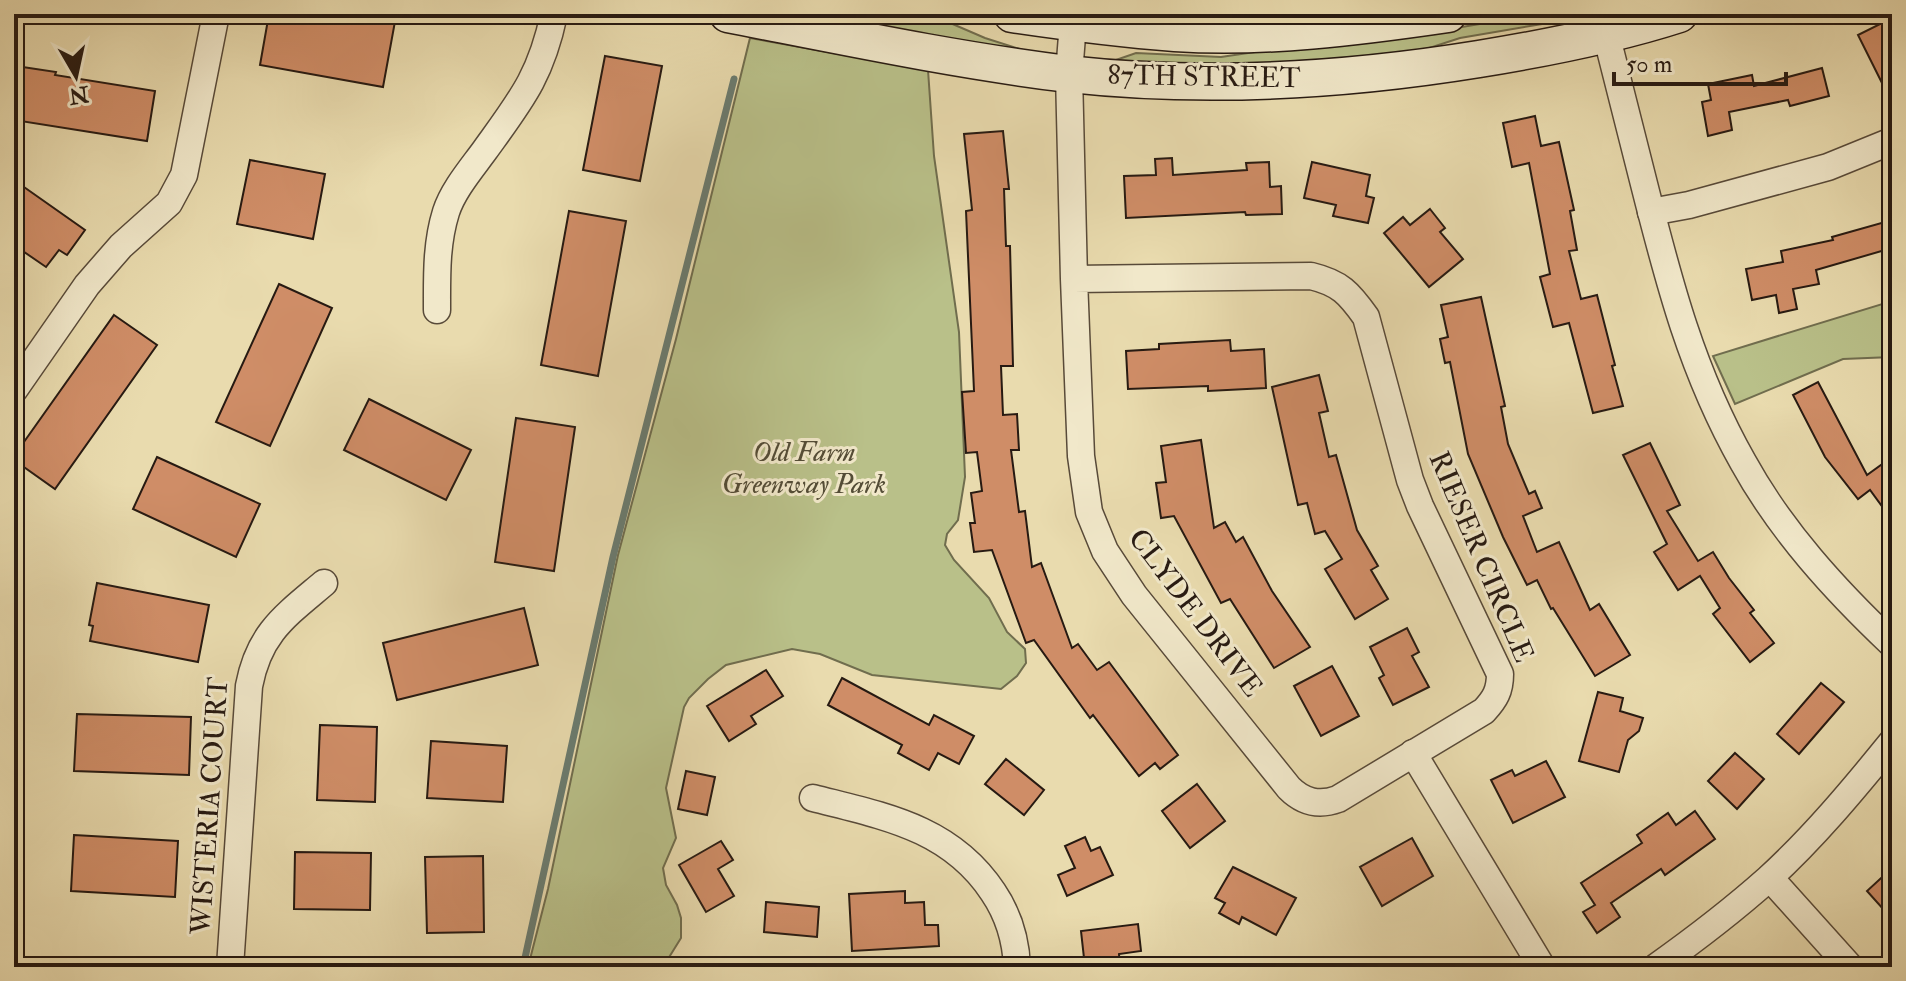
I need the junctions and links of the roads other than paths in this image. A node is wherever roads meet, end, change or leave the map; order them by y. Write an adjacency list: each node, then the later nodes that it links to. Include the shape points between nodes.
1 (216, 14): 14 (street, via 176,194 87,285)
2 (554, 14): 13 (street, via 536,75 447,209 437,257)
3 (728, 14): 9 (street, 87TH STREET)
4 (1012, 14): 7 (street, 87TH STREET)
5 (1448, 14): 7 (street, 87TH STREET, via 1278,32 1178,33)
6 (1679, 14): 8 (street, 87TH STREET)
7 (1073, 23): 9 (street, CLYDE DRIVE)
8 (1603, 25): 9 (street, 87TH STREET, via 1519,53 1407,71 1190,81); 11 (street)
9 (1069, 74): 12 (street, CLYDE DRIVE)
10 (1892, 141): 11 (street, via 1828,167)
11 (1651, 212): 16 (street, via 1681,325 1743,463 1810,558)
12 (1074, 279): 18 (street, CLYDE DRIVE, via 1081,456 1089,512 1105,551 1128,586 1296,795 1316,803 1338,799); 18 (street, RIESER CIRCLE, via 1311,276 1330,280 1355,301 1366,317 1410,480 1500,674 1500,688 1484,711)
13 (437, 310)
14 (14, 390)
15 (324, 583): 21 (street, WISTERIA COURT, via 276,623 254,662)
16 (1892, 644)
17 (1892, 742): 20 (street)
18 (1413, 753): 23 (street)
19 (813, 798): 22 (street, via 922,830 962,855 999,901)
20 (1770, 878): 24 (street); 25 (street)
21 (230, 967)
22 (1017, 967)
23 (1542, 967)
24 (1656, 967)
25 (1850, 967)

